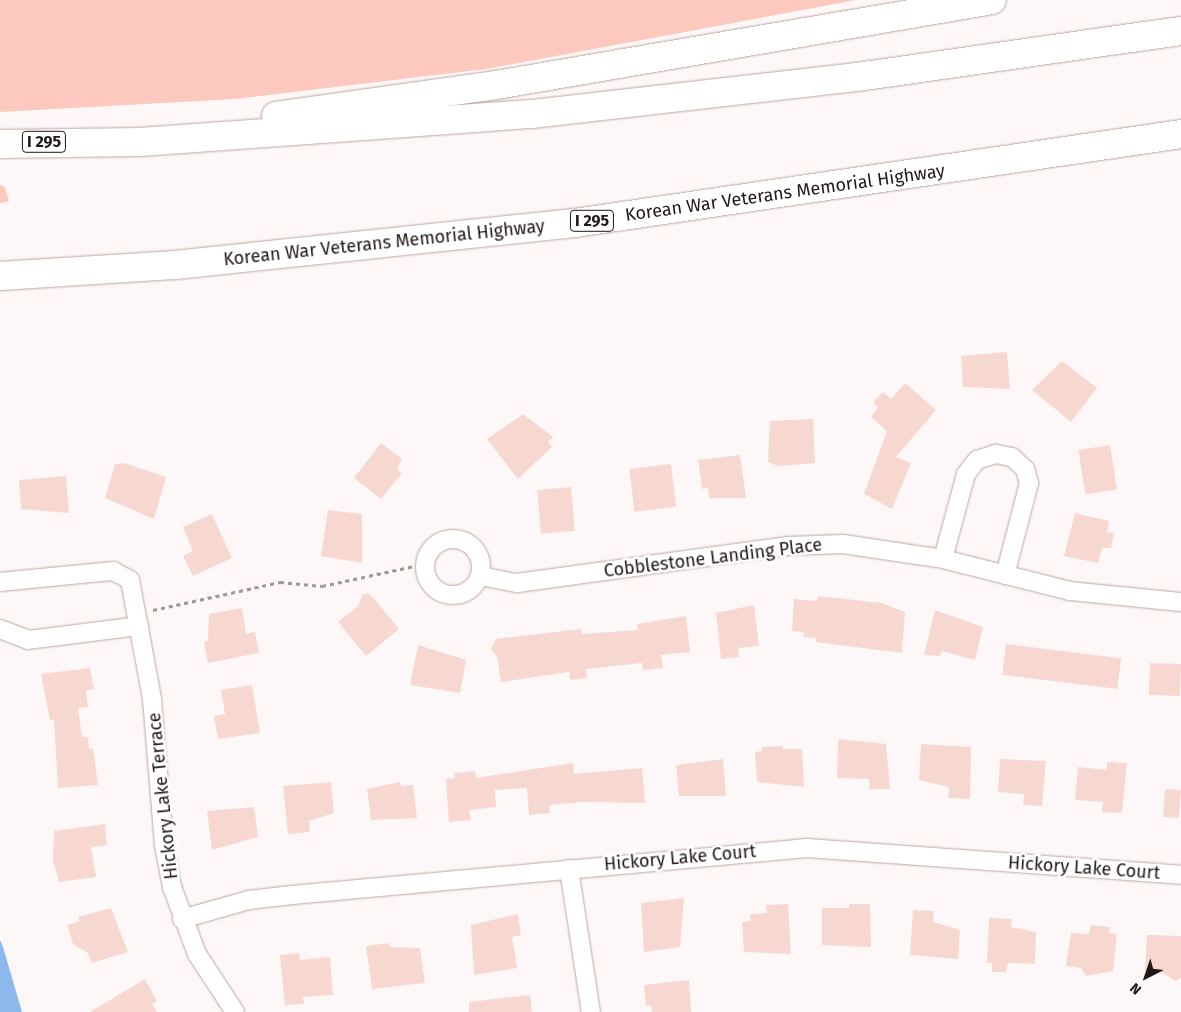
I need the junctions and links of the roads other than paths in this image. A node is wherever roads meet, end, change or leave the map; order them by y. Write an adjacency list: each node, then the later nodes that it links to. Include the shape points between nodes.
1 (992, 0): 4 (highway, via 496,85 347,108 136,128)
2 (1181, 31): 4 (highway, via 867,76 551,112 140,142)
3 (1181, 134): 6 (highway, Korean War Veterans Memorial Highway / I 295, via 555,225 204,262)
4 (88, 140): 5 (highway, I 295)
5 (0, 144)
6 (0, 276)
7 (943, 559): 8 (street, Cobblestone Landing Place); 8 (street, via 966,474 976,460 996,454 1012,457 1025,469 1029,483); 9 (street, Cobblestone Landing Place, via 844,544 788,546 518,583)
8 (1005, 575): 11 (street, Cobblestone Landing Place, via 1070,591)
9 (480, 576): 9 (street, via 469,591 451,596 428,582 424,564 432,547 459,539 479,557)
10 (0, 582): 12 (street, Hickory Lake Terrace, via 113,571 130,580)
11 (1181, 602)
12 (138, 620): 13 (street, via 28,640); 16 (street, Hickory Lake Terrace, via 157,736 164,845)
13 (0, 629)
14 (569, 869): 15 (street, Hickory Lake Court, via 807,848); 16 (street, Hickory Lake Court, via 249,900); 18 (street)
15 (1181, 875)
16 (182, 919): 17 (street, Hickory Lake Terrace, via 197,954)
17 (235, 1012)
18 (591, 1012)

